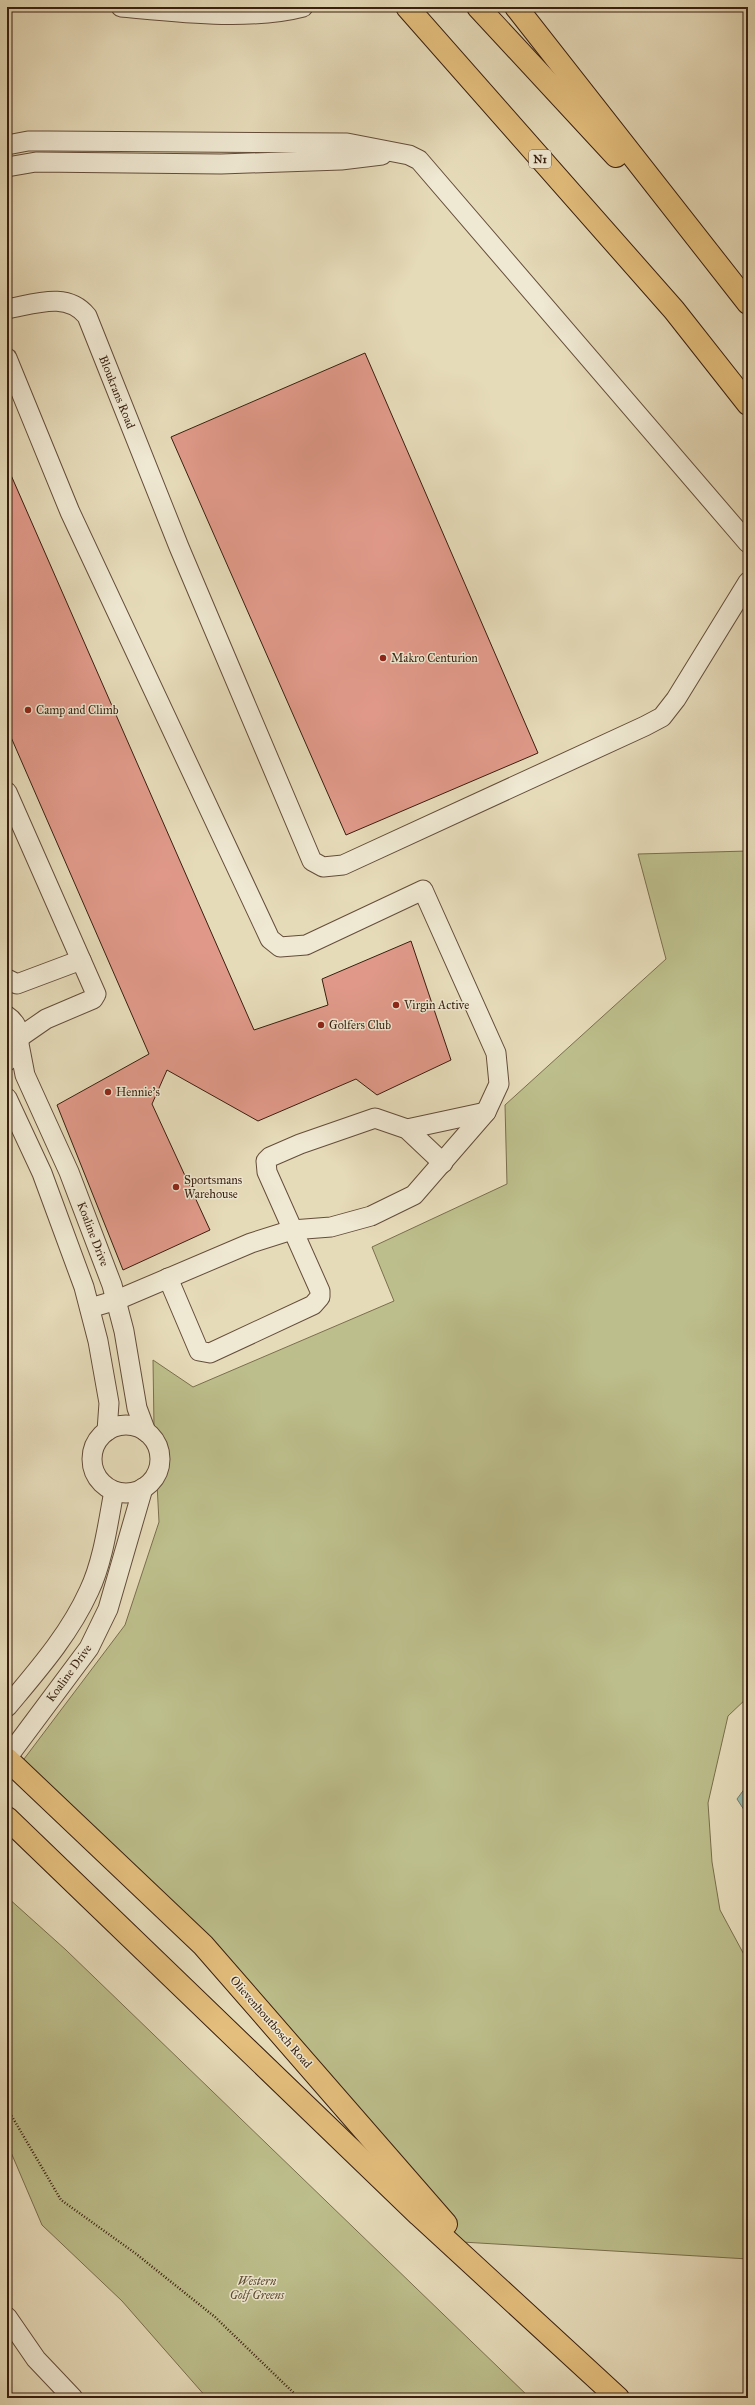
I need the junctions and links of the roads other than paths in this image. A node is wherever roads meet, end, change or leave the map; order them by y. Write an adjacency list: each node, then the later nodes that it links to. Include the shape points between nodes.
1 (121, 7): 2 (street, via 248,14)
2 (303, 7)
3 (406, 7): 16 (main road, N1, via 674,310)
4 (478, 7): 12 (main road)
5 (516, 7): 12 (main road)
6 (226, 142): 7 (street, via 33,141); 8 (street, via 347,143); 9 (street, via 245,147 315,148 330,152); 10 (street)
7 (7, 145)
8 (397, 152): 9 (street); 17 (street, via 420,160 437,178)
9 (341, 160): 10 (street)
10 (221, 164): 11 (street, via 36,162)
11 (7, 167)
12 (718, 266): 13 (main road)
13 (748, 303)
14 (7, 309): 18 (street, Bloukrans Road, via 62,301 72,303 87,316 179,547 312,861 323,867 343,865 662,717 681,693)
15 (7, 358): 25 (street, via 70,512 270,939 280,947 306,945 423,890 496,1053 499,1084)
16 (748, 404)
17 (748, 543)
18 (748, 582)
19 (7, 792): 20 (street)
20 (81, 960): 21 (street, via 17,984); 22 (street, via 95,990 95,997)
21 (7, 979)
22 (15, 1030): 23 (street, via 16,1052); 30 (street, Koaline Drive, via 25,1075 69,1172)
23 (7, 1061)
24 (7, 1098): 31 (street, via 42,1173 76,1261)
25 (486, 1112): 26 (street); 27 (street)
26 (407, 1129): 27 (street); 28 (street, via 375,1118 270,1157 266,1161 267,1172)
27 (443, 1163): 28 (street, via 414,1195 393,1207 331,1227)
28 (292, 1230): 29 (street, via 251,1243); 29 (street, via 320,1291 320,1297 313,1305 210,1353 199,1351)
29 (168, 1278): 30 (street)
30 (117, 1300): 31 (street); 33 (street, Koaline Drive, via 137,1408)
31 (90, 1308): 32 (street, via 109,1403)
32 (107, 1431): 33 (street, via 127,1426); 35 (street, via 96,1443 92,1459 98,1478)
33 (146, 1432): 34 (street, Koaline Drive, via 156,1444 160,1460 156,1476)
34 (143, 1488): 35 (street, via 130,1493); 37 (street, Koaline Drive, via 108,1609 89,1648)
35 (114, 1491): 36 (street, Koaline Drive, via 106,1536 90,1591 53,1652)
36 (7, 1707)
37 (7, 1759): 39 (main road, Olievenhoutbosch Road, via 203,1945)
38 (7, 1818): 39 (main road, Olievenhoutbosch Road, via 273,2076)
39 (515, 2304): 42 (main road, Olievenhoutbosch Road)
40 (7, 2317): 41 (street, via 36,2359)
41 (73, 2398)
42 (618, 2398)

